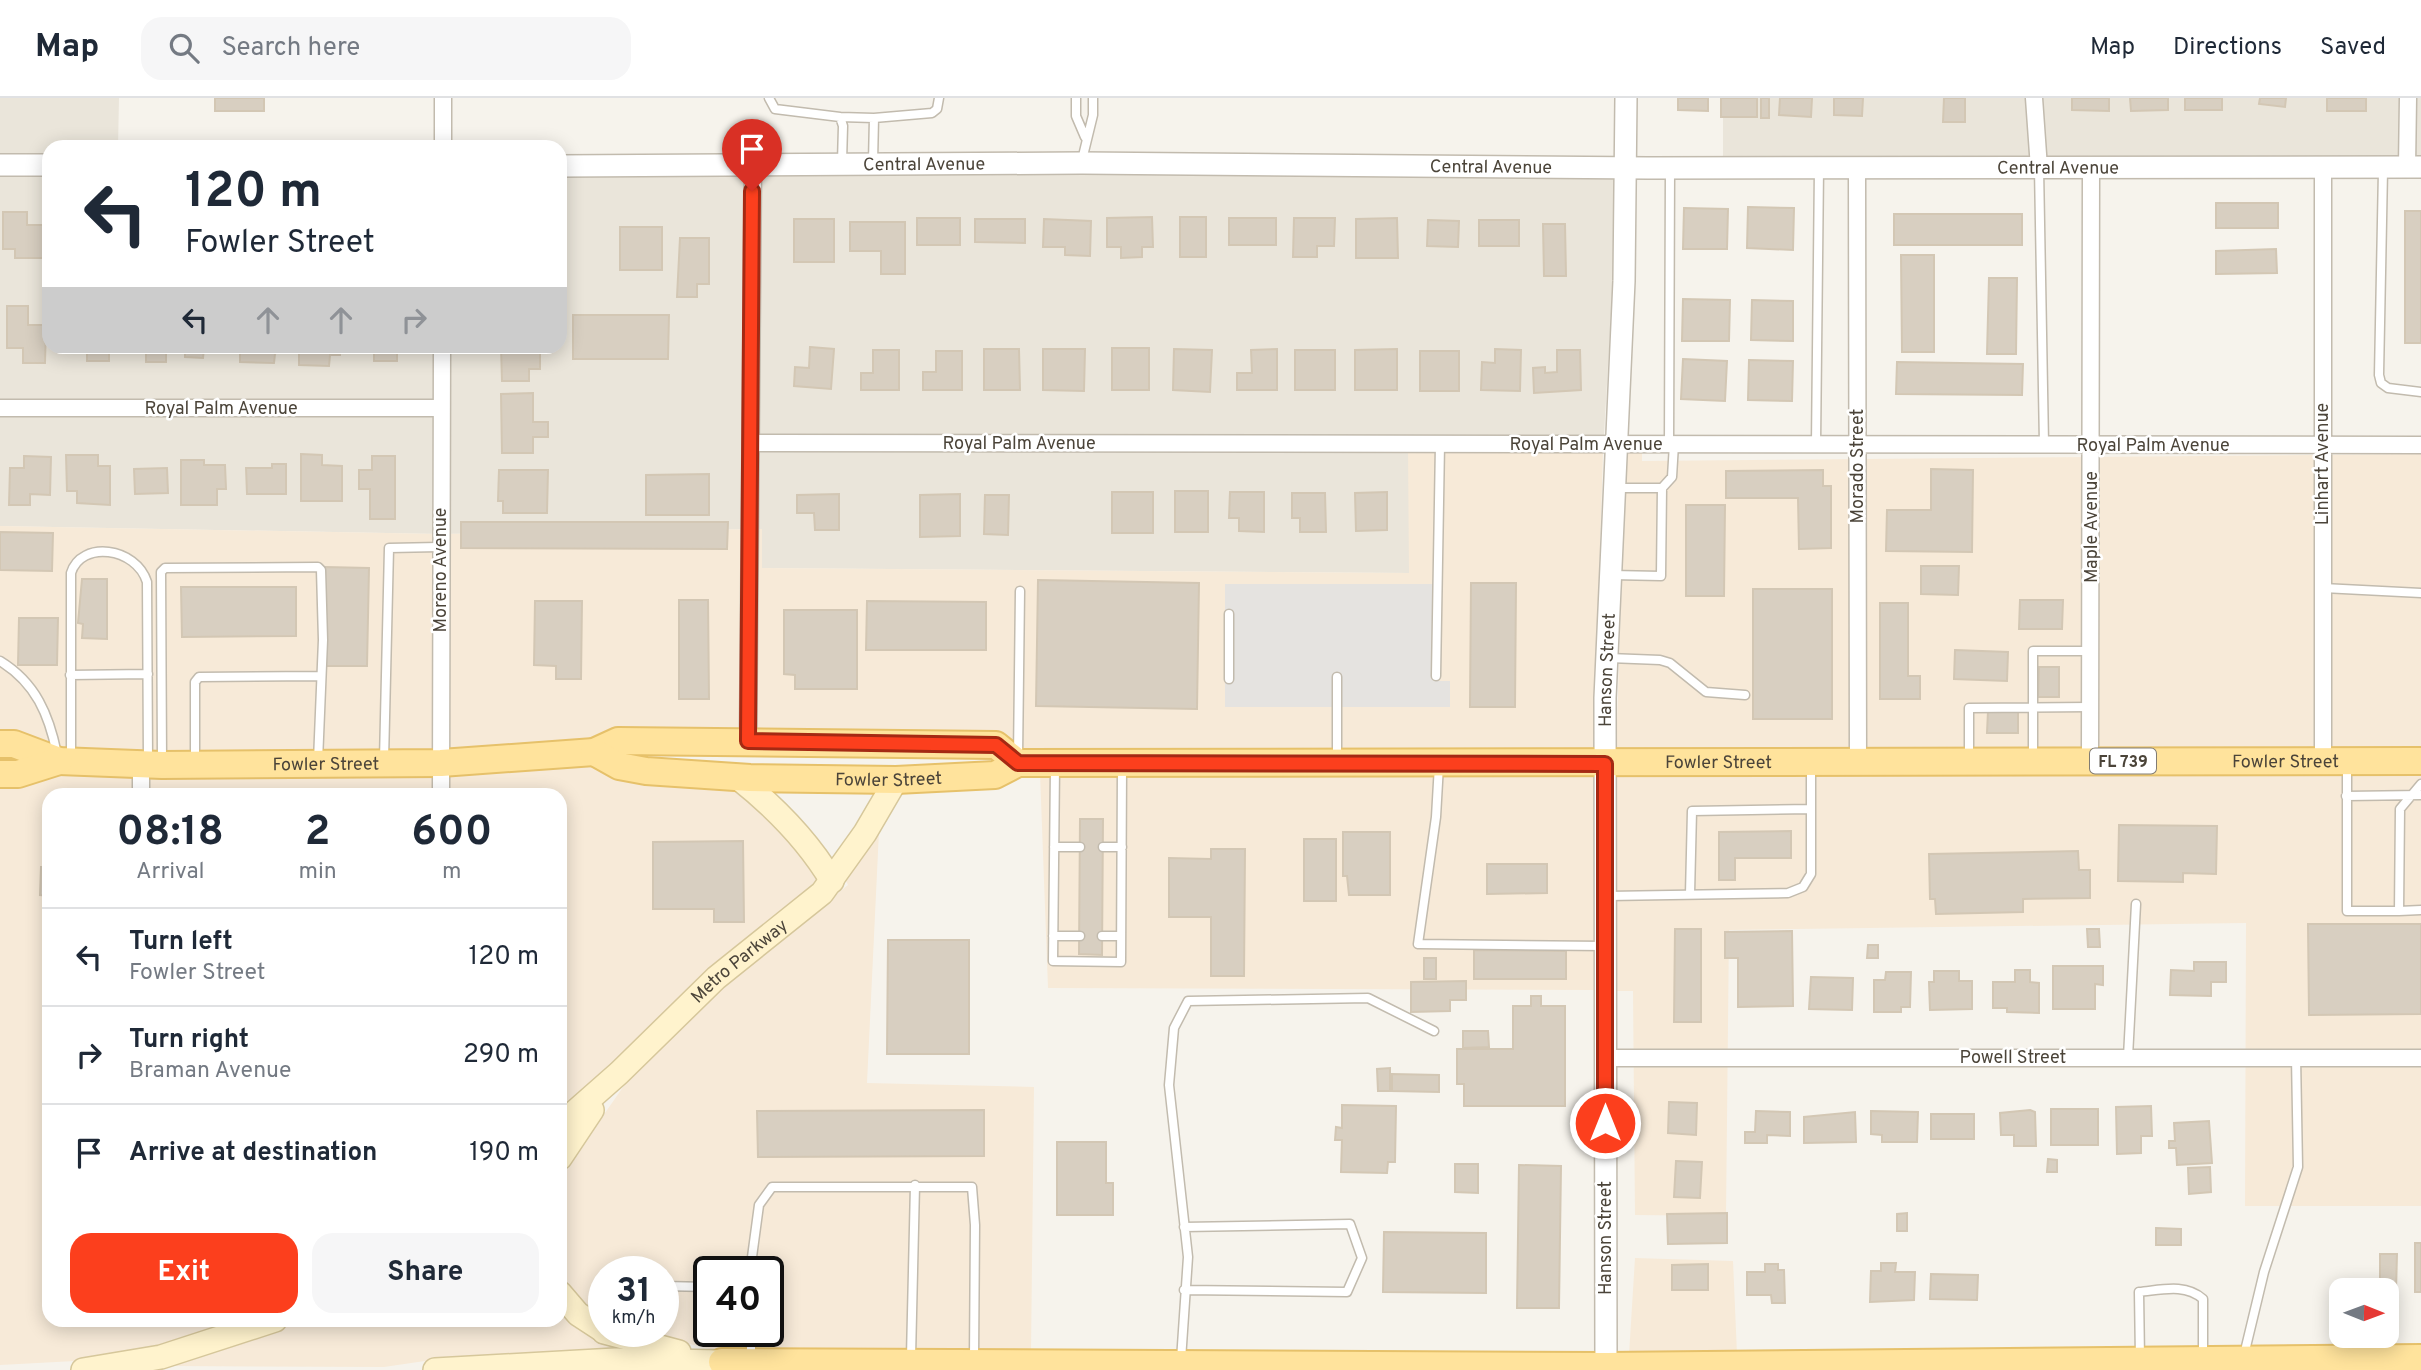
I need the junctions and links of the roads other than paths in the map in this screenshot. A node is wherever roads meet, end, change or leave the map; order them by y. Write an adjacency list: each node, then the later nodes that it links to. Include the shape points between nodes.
1 (443, 98): 12 (street)
2 (769, 98): 9 (lane, via 775,108)
3 (939, 98): 10 (lane, via 932,113)
4 (1076, 98): 11 (lane, via 1076,116)
5 (1093, 98): 11 (lane)
6 (1626, 98): 24 (street, Hanson Street)
7 (2034, 98): 28 (street)
8 (2407, 98): 23 (street)
9 (840, 117): 10 (lane); 16 (lane)
10 (874, 118): 17 (lane)
11 (1085, 137): 13 (lane)
12 (443, 140)
13 (1082, 163): 17 (street, Central Avenue); 24 (street, Central Avenue)
14 (0, 165): 15 (street)
15 (42, 165)
16 (842, 165): 17 (street, Central Avenue); 19 (street, Central Avenue)
17 (873, 165)
18 (567, 166): 19 (street, Central Avenue)
19 (753, 166): 33 (street)
20 (2091, 167): 21 (street, Central Avenue); 28 (street, Central Avenue); 40 (street, Maple Avenue)
21 (2323, 167): 22 (street, Central Avenue); 41 (street, Linhart Avenue)
22 (2383, 167): 23 (street, Central Avenue); 30 (lane, via 2379,375 2388,387)
23 (2414, 167)
24 (1626, 168): 25 (street, Central Avenue); 35 (street, Hanson Street)
25 (1670, 168): 26 (street, Central Avenue); 36 (lane)
26 (1819, 168): 27 (street, Central Avenue); 37 (lane)
27 (1857, 168): 28 (street, Central Avenue); 38 (street, Morado Street)
28 (2039, 168): 39 (lane)
29 (442, 354): 32 (street, Moreno Avenue)
30 (2421, 392)
31 (0, 408): 32 (street, Royal Palm Avenue)
32 (442, 408): 45 (street, Moreno Avenue)
33 (751, 443): 34 (street, Royal Palm Avenue); 63 (street)
34 (1440, 444): 35 (street, Royal Palm Avenue); 58 (lane)
35 (1615, 444): 36 (street, Royal Palm Avenue); 43 (street, Hanson Street)
36 (1671, 444): 37 (street, Royal Palm Avenue); 44 (lane, via 1672,477)
37 (1816, 444): 38 (street, Royal Palm Avenue)
38 (1857, 444): 39 (street, Royal Palm Avenue); 84 (street, Morado Street)
39 (2044, 444): 40 (street, Royal Palm Avenue)
40 (2091, 444): 41 (street, Royal Palm Avenue); 51 (street, Maple Avenue)
41 (2322, 445): 42 (street, Royal Palm Avenue); 47 (street, Linhart Avenue)
42 (2421, 445)
43 (1612, 488): 44 (lane); 46 (street, Hanson Street)
44 (1662, 488): 46 (lane, via 1661,576)
45 (439, 547): 73 (lane, via 389,548); 74 (street, Moreno Avenue)
46 (1609, 575): 52 (street, Hanson Street)
47 (2323, 588): 49 (lane); 72 (street, Linhart Avenue)
48 (1020, 591): 75 (lane)
49 (2421, 593)
50 (1229, 614): 59 (lane)
51 (2091, 651): 61 (lane, via 2033,650); 62 (street, Maple Avenue)
52 (1606, 658): 60 (lane, via 1660,660 1706,692); 82 (street, Hanson Street)
53 (0, 660): 67 (lane, via 39,699)
54 (148, 674): 55 (lane); 55 (lane, via 143,570 131,558 100,552 73,565 71,573); 85 (lane)
55 (70, 675): 67 (lane)
56 (319, 676): 80 (lane, via 200,677 195,682); 81 (lane); 85 (lane, via 323,640 318,567 165,568 161,572)
57 (1337, 677): 78 (lane)
58 (1436, 677)
59 (1229, 679)
60 (1745, 695)
61 (2033, 706): 62 (lane); 70 (lane, via 1969,708); 71 (lane)
62 (2090, 707): 68 (street, Maple Avenue)
63 (748, 741): 65 (main road, Fowler Street); 66 (main road, Fowler Street, via 618,741); 86 (main road, via 720,758 642,760)
64 (0, 744): 67 (main road, Fowler Street, via 15,744)
65 (947, 744): 75 (main road, Fowler Street, via 996,745); 89 (main road)
66 (594, 752): 74 (main road, Fowler Street); 86 (main road, Fowler Street)
67 (65, 761): 85 (main road, Fowler Street); 87 (main road, Fowler Street, via 18,774)
68 (2090, 761): 71 (main road, Fowler Street / FL 739); 72 (main road, Fowler Street / FL 739)
69 (2421, 761): 72 (main road, Fowler Street / FL 739)
70 (1969, 762): 71 (main road, Fowler Street / FL 739); 84 (main road, Fowler Street / FL 739)
71 (2033, 762)
72 (2335, 762): 94 (lane)
73 (384, 763): 74 (main road, Fowler Street); 81 (main road, Fowler Street)
74 (441, 763): 92 (street, Moreno Avenue)
75 (1018, 763): 76 (main road, Fowler Street / FL 739); 89 (main road, Fowler Street, via 995,775)
76 (1055, 763): 77 (main road, Fowler Street / FL 739); 96 (lane)
77 (1122, 763): 78 (main road, Fowler Street / FL 739); 99 (lane)
78 (1337, 763): 79 (main road, Fowler Street / FL 739)
79 (1439, 763): 82 (main road, Fowler Street / FL 739); 110 (lane, via 1418,944)
80 (195, 764): 81 (main road, Fowler Street); 85 (main road, Fowler Street)
81 (318, 764)
82 (1605, 764): 83 (main road, Fowler Street / FL 739); 102 (street, Hanson Street)
83 (1811, 764): 84 (main road, Fowler Street / FL 739); 95 (lane)
84 (1858, 764)
85 (150, 765): 91 (street)
86 (619, 766): 88 (main road, Fowler Street)
87 (0, 774)
88 (737, 777): 89 (main road, Fowler Street); 100 (main road, via 814,850)
89 (895, 779): 100 (main road, Metro Parkway)
90 (2421, 784): 93 (lane)
91 (143, 788)
92 (441, 788)
93 (2416, 795): 94 (lane); 105 (lane, via 2400,809)
94 (2346, 796): 105 (lane, via 2347,911)
95 (1811, 809): 101 (lane, via 1811,874 1803,887 1788,893); 101 (lane, via 1692,811)
96 (1054, 847): 97 (lane); 106 (lane)
97 (1080, 847)
98 (1103, 847): 99 (lane)
99 (1122, 847): 109 (lane)
100 (832, 881): 116 (main road, Metro Parkway, via 716,978)
101 (1690, 894): 102 (lane)
102 (1605, 896): 110 (street, Hanson Street)
103 (2136, 904): 112 (lane)
104 (2421, 910): 105 (lane)
105 (2399, 911)
106 (1054, 936): 107 (lane); 109 (lane, via 1053,961 1121,962)
107 (1080, 936)
108 (1102, 936): 109 (lane)
109 (1121, 936)
110 (1605, 946): 114 (street, Hanson Street)
111 (1434, 1031): 120 (lane, via 1368,998 1188,1001 1174,1028 1169,1085)
112 (2128, 1056): 113 (street, Powell Street); 114 (street, Powell Street)
113 (2296, 1056): 115 (street, Powell Street); 128 (lane, via 2298,1167 2264,1272)
114 (1605, 1058): 143 (street, Hanson Street)
115 (2421, 1058)
116 (619, 1073): 117 (main road, Metro Parkway); 118 (main road)
117 (567, 1119)
118 (567, 1148)
119 (915, 1185): 121 (lane, via 772,1187 759,1205); 131 (lane); 134 (lane, via 972,1188)
120 (1184, 1227): 122 (lane, via 1188,1257); 122 (lane, via 1350,1224 1362,1258 1347,1292)
121 (752, 1256)
122 (1184, 1290): 135 (lane)
123 (567, 1301): 124 (main road)
124 (588, 1320)
125 (253, 1327): 144 (main road, via 160,1357)
126 (663, 1347): 129 (main road)
127 (751, 1347): 130 (lane)
128 (2242, 1361): 132 (main road); 133 (main road)
129 (722, 1362): 130 (main road); 137 (main road)
130 (751, 1362): 138 (main road)
131 (911, 1362): 134 (main road); 138 (main road)
132 (2203, 1362): 136 (main road); 136 (lane, via 2203,1299 2194,1291 2178,1289 2139,1292)
133 (2411, 1362)
134 (974, 1363): 140 (main road)
135 (1181, 1363): 140 (main road); 143 (main road)
136 (2140, 1363): 139 (main road)
137 (615, 1365): 142 (main road)
138 (830, 1366)
139 (2028, 1366): 141 (main road)
140 (1146, 1367)
141 (1774, 1367): 143 (main road)
142 (492, 1368): 145 (main road)
143 (1606, 1368)
144 (83, 1370)
145 (435, 1370)

